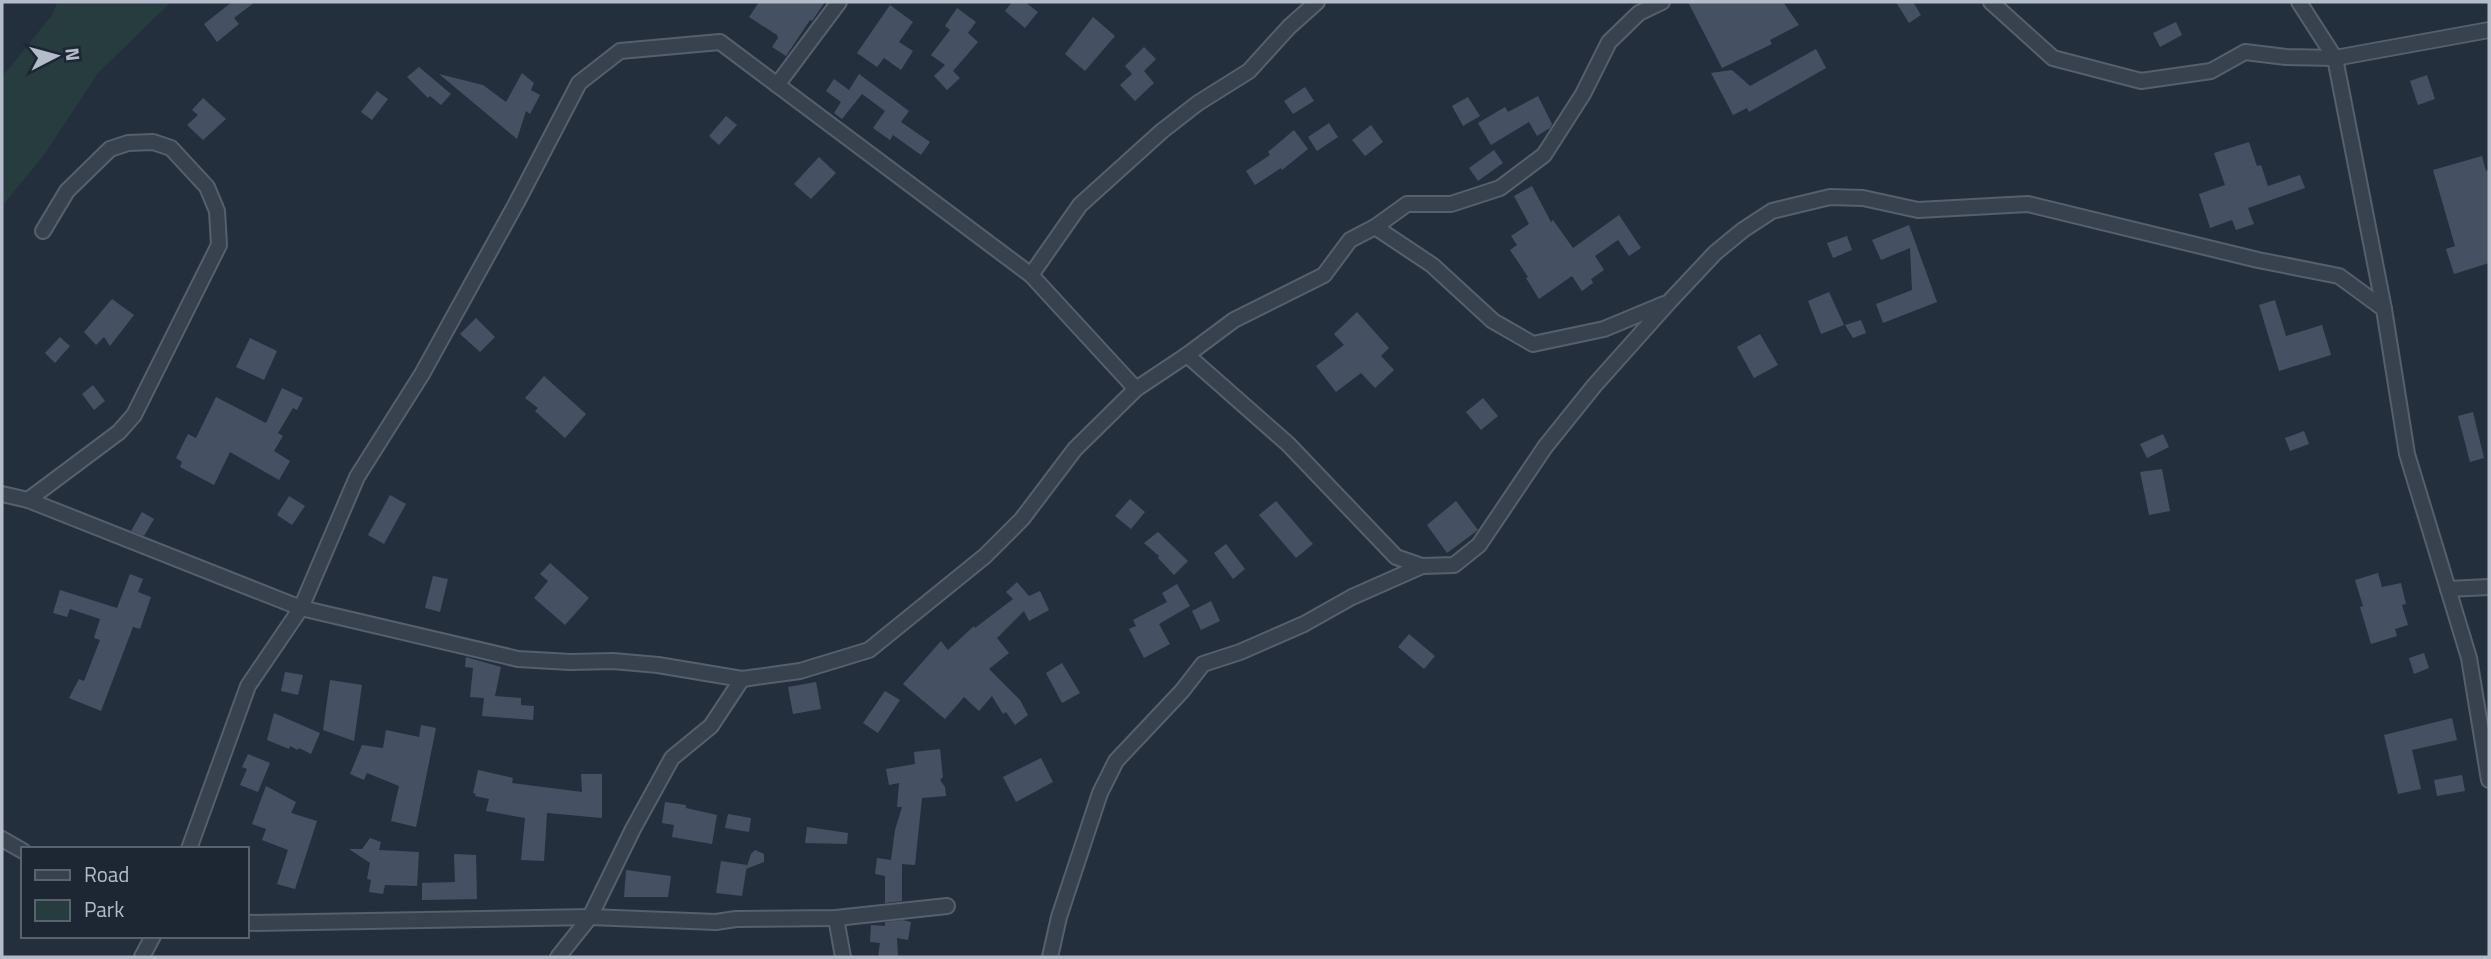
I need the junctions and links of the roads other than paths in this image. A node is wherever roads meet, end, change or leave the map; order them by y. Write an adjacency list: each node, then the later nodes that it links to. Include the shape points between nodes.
1 (839, 2): 8 (street)
2 (1317, 2): 11 (street, via 1249,71 1189,110 1080,205)
3 (1662, 2): 9 (street, via 1639,13 1609,42 1544,155 1500,188 1451,204 1407,204)
4 (1991, 2): 7 (street, via 2053,58 2141,81 2211,71 2245,52)
5 (2298, 2): 7 (street)
6 (2489, 30): 7 (street)
7 (2335, 58): 13 (street)
8 (777, 85): 11 (street); 21 (street, via 720,42 620,51 579,83 422,374 356,477)
9 (1375, 227): 12 (street, via 1432,265 1493,321 1533,344 1604,329); 14 (street, via 1350,240 1324,275 1234,320)
10 (43, 231): 17 (street, via 66,191 110,149 153,142 171,148 207,187 217,211 219,246 134,415 119,432)
11 (1031, 275): 15 (street)
12 (1669, 302): 13 (street, via 1715,253 1772,211 1830,197 1863,198 1918,210 2028,204 2339,275); 18 (street, via 1545,447 1479,545 1454,565)
13 (2384, 309): 20 (street, via 2407,454)
14 (1187, 355): 15 (street); 18 (street, via 1288,444 1396,557)
15 (1136, 389): 22 (street, via 1075,449 1022,519 985,556 869,650 800,671)
16 (2, 494): 17 (street)
17 (28, 500): 21 (street)
18 (1422, 566): 35 (street, via 1240,652 1203,663 1116,761 1100,793)
19 (2489, 587): 20 (street)
20 (2448, 589): 23 (street, via 2469,658)
21 (301, 608): 22 (street, via 518,659 658,665); 25 (street, via 248,686)
22 (742, 679): 28 (street, via 711,726 672,758)
23 (2489, 780)
24 (2, 839): 26 (street)
25 (190, 847)
26 (21, 850)
27 (947, 906): 29 (street)
28 (590, 917): 29 (street, via 716,922); 30 (street); 33 (street)
29 (836, 918): 34 (street)
30 (248, 923)
31 (152, 938): 32 (street)
32 (142, 957)
33 (558, 957)
34 (843, 957)
35 (1050, 957)

